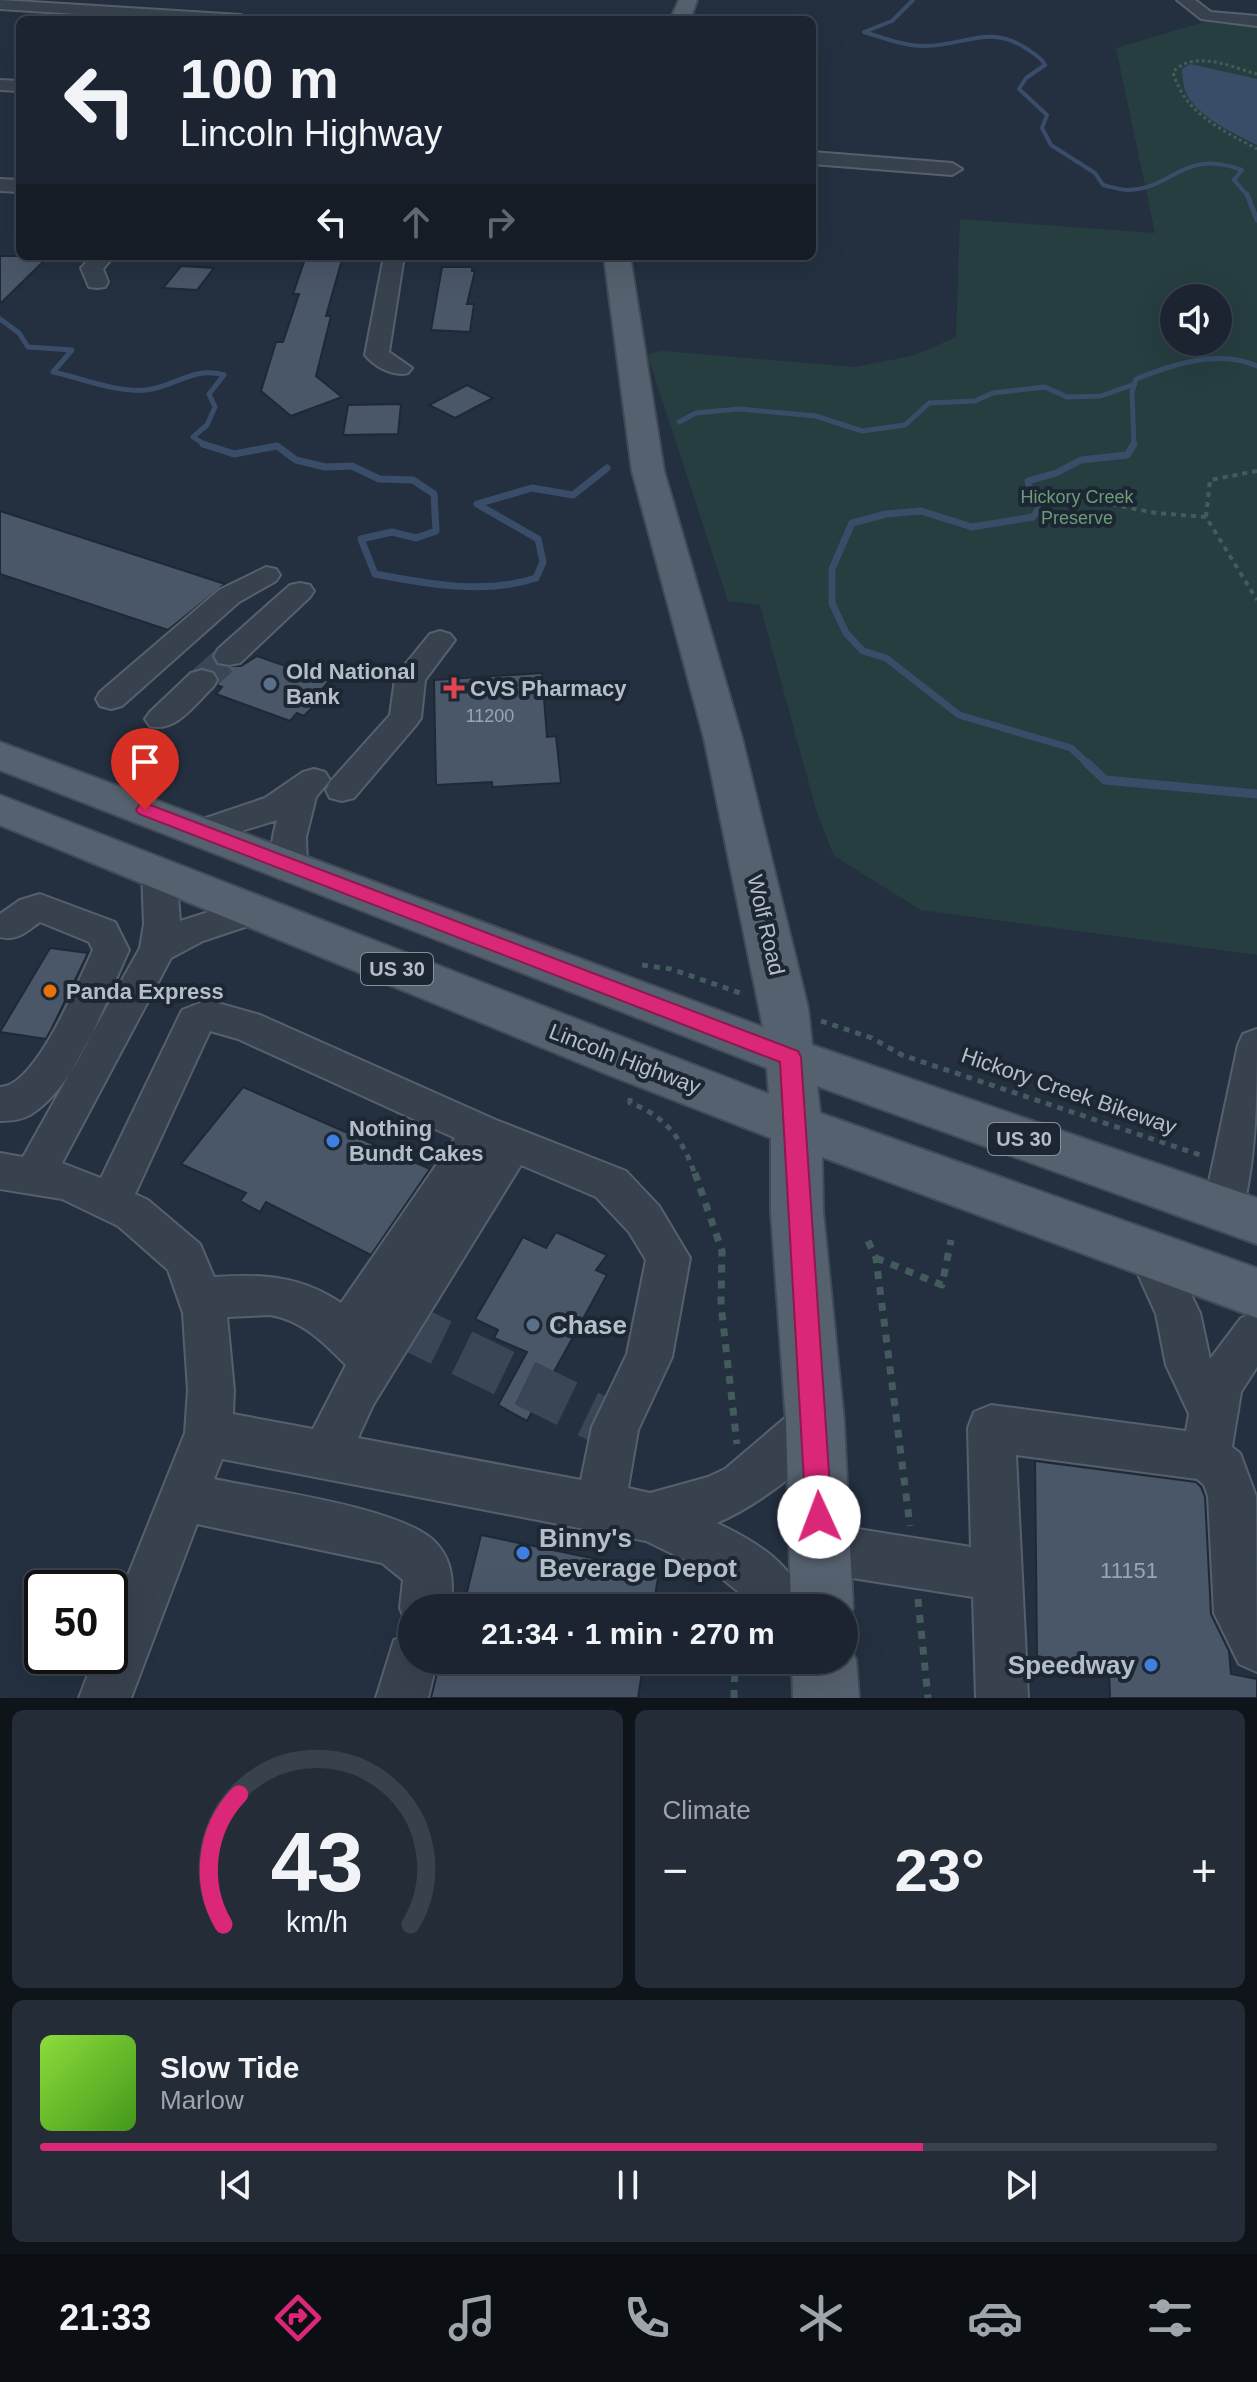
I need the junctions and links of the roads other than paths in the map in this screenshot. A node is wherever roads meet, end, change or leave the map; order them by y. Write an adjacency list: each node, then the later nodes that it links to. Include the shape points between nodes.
1 (1185, 0): 4 (street, via 1207,16)
2 (0, 4): 3 (street)
3 (181, 16)
4 (1257, 21)
5 (816, 158): 6 (street)
6 (952, 169)
7 (100, 260): 10 (street, via 92,268)
8 (393, 260): 11 (street, via 377,355)
9 (617, 260): 29 (main road, Wolf Road, via 648,471 723,738 785,1008)
10 (97, 282)
11 (400, 368)
12 (266, 575): 17 (street, via 229,596)
13 (300, 591): 15 (street)
14 (440, 640): 20 (street, via 410,679 405,718)
15 (229, 656)
16 (202, 680): 18 (street)
17 (111, 699)
18 (161, 719)
19 (0, 755): 22 (main road, US 30)
20 (318, 788): 22 (street); 23 (street, via 289,837)
21 (0, 809): 24 (main road, Lincoln Highway / US 30)
22 (203, 831): 23 (main road, US 30)
23 (290, 865): 29 (main road, US 30)
24 (159, 873): 25 (main road, Lincoln Highway / US 30); 27 (street)
25 (253, 911): 27 (street, via 190,931); 31 (main road, Lincoln Highway / US 30, via 585,1045)
26 (3, 929): 30 (street, via 32,909 48,909 102,932 111,950 38,1085 15,1104)
27 (158, 948): 33 (street)
28 (1257, 1045): 34 (street)
29 (790, 1057): 31 (main road, Wolf Road); 34 (main road, US 30)
30 (0, 1104)
31 (796, 1123): 36 (main road, Lincoln Highway / US 30, via 941,1181); 42 (main road, Wolf Road, via 797,1212)
32 (497, 1138): 35 (street, via 247,1026 207,1015 195,1021); 40 (street); 47 (street, via 611,1184 644,1219 668,1258 649,1357 615,1427)
33 (17, 1173): 35 (street, via 68,1182)
34 (1238, 1199)
35 (110, 1202): 38 (street, via 133,1213 185,1258)
36 (1149, 1252): 37 (main road, Lincoln Highway / US 30); 41 (street, via 1178,1313 1189,1365)
37 (1257, 1293)
38 (199, 1298): 40 (street, via 273,1295 298,1303); 43 (street, via 205,1313 211,1390)
39 (1257, 1333): 41 (street, via 1230,1363)
40 (359, 1349): 44 (street, via 342,1416)
41 (1211, 1409): 45 (street)
42 (815, 1422): 48 (street, via 742,1486 714,1500); 49 (main road, Wolf Road)
43 (208, 1433): 44 (street); 46 (street)
44 (325, 1455): 47 (street)
45 (1207, 1457): 50 (street, via 991,1428); 54 (street, via 1223,1470 1232,1496 1239,1613)
46 (183, 1497): 51 (street, via 388,1540 413,1552 427,1569); 56 (street)
47 (600, 1507): 48 (street)
48 (650, 1517): 52 (street, via 738,1559)
49 (820, 1548): 50 (street); 53 (main road, Wolf Road)
50 (997, 1576): 58 (street)
51 (428, 1594)
52 (774, 1594)
53 (822, 1594)
54 (1257, 1646)
55 (408, 1674): 57 (street)
56 (105, 1698)
57 (402, 1698)
58 (1002, 1698)

